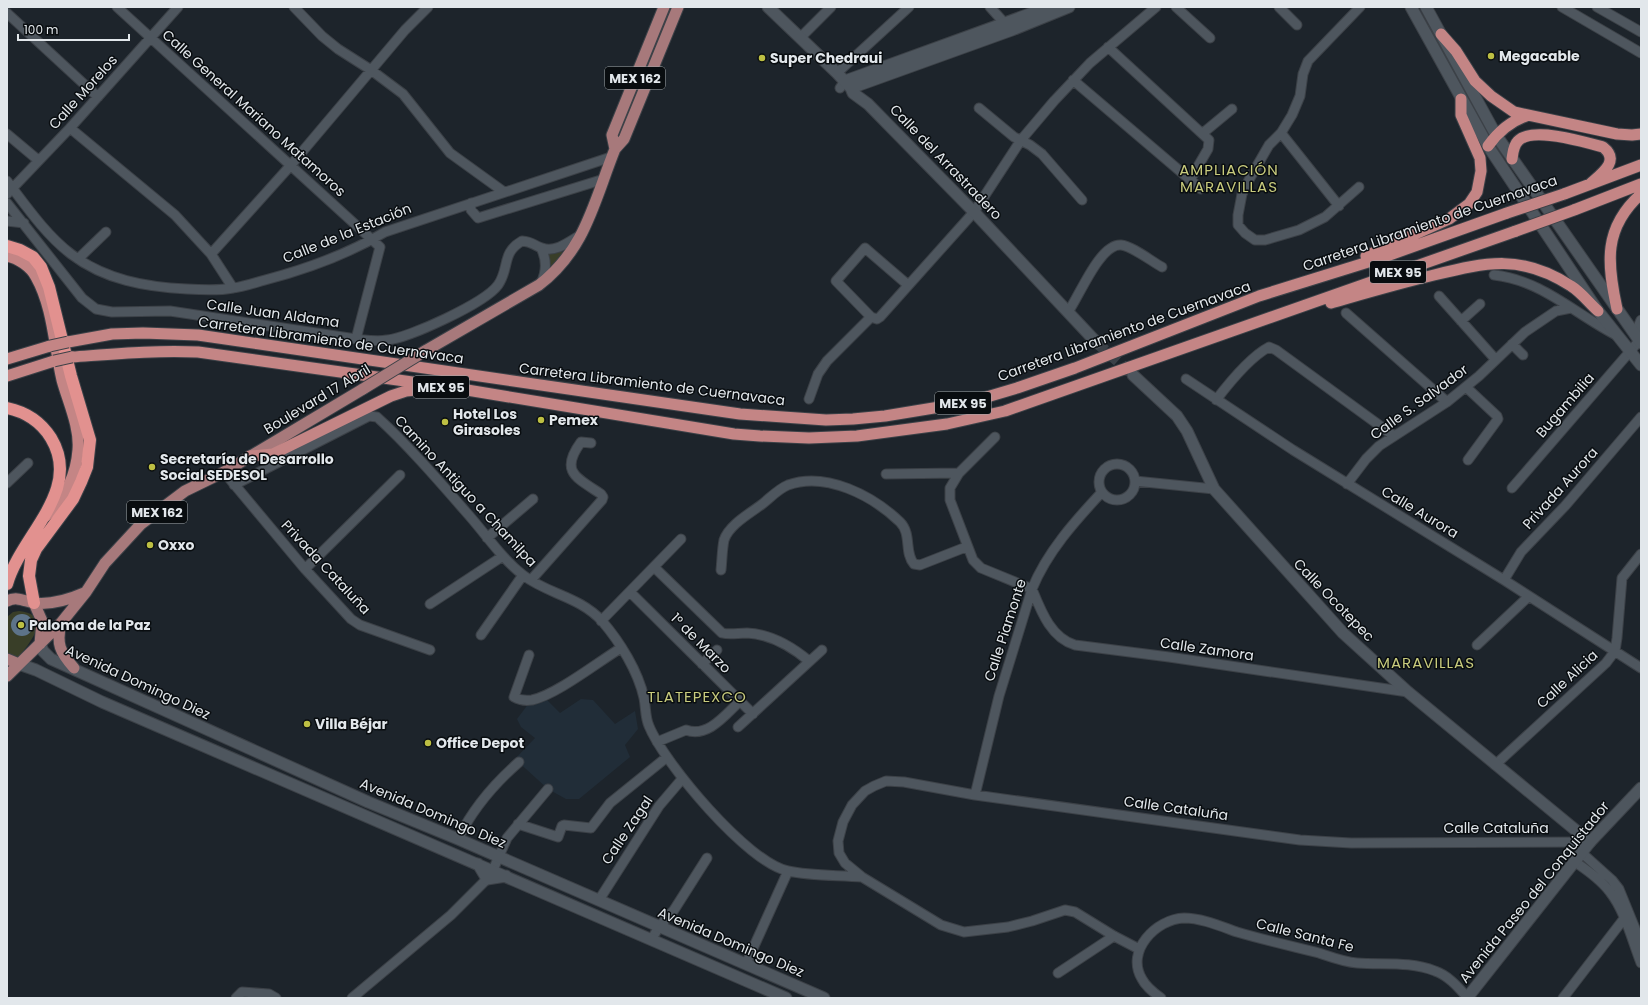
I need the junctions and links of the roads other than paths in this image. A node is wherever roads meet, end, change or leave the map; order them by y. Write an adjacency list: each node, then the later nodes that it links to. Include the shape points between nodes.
1 (118, 7): 28 (street, Calle General Mariano Matamoros)
2 (178, 7): 28 (street, Calle Morelos)
3 (294, 7): 32 (street, via 327,40)
4 (428, 7): 32 (street)
5 (664, 7): 49 (main road, MEX 162, via 612,135)
6 (678, 7): 49 (main road, MEX 162, via 624,139)
7 (768, 7): 27 (main road, Calle del Arrastradero)
8 (831, 7): 27 (street)
9 (990, 7): 24 (street)
10 (1049, 7): 20 (main road)
11 (1069, 7): 24 (main road)
12 (1156, 7): 30 (street)
13 (1176, 7): 29 (street)
14 (1279, 7): 23 (street)
15 (1360, 7): 42 (street, via 1308,61 1300,96)
16 (1426, 7): 21 (main road); 26 (main road)
17 (1562, 7): 31 (street)
18 (1597, 7): 25 (street)
19 (903, 9): 33 (street)
20 (1036, 10): 24 (main road)
21 (1413, 10): 37 (main road)
22 (7, 13): 36 (street)
23 (1296, 25)
24 (1008, 27): 35 (main road)
25 (1641, 32)
26 (1441, 34): 40 (highway, via 1485,91 1514,112); 45 (main road)
27 (801, 37): 33 (main road, Calle del Arrastradero)
28 (151, 38): 36 (street, Calle Morelos); 52 (street, Calle General Mariano Matamoros)
29 (1210, 38)
30 (1108, 47): 34 (street); 46 (street)
31 (1641, 53)
32 (371, 70): 52 (street); 61 (street, via 403,94 450,152)
33 (837, 73): 35 (main road, Calle del Arrastradero)
34 (1073, 80): 47 (street); 55 (street)
35 (848, 84): 67 (main road, Calle del Arrastradero, via 853,93 868,104)
36 (98, 97): 41 (street, Calle Morelos)
37 (1461, 99): 48 (main road); 82 (highway, via 1462,115 1480,158 1480,181 1477,192 1469,204 1450,219 1432,228)
38 (979, 108): 47 (street)
39 (1232, 109): 46 (street)
40 (1526, 116): 44 (highway, via 1617,134); 45 (highway)
41 (70, 128): 51 (street, Calle Morelos); 77 (street, via 176,215)
42 (1281, 133): 66 (street); 66 (street, via 1269,145 1242,194 1238,225 1255,240 1265,240 1299,230 1325,218)
43 (7, 134): 51 (street)
44 (1641, 134)
45 (1496, 135): 48 (highway); 50 (main road)
46 (1206, 136): 55 (street, via 1208,148)
47 (1021, 140): 63 (street, via 1042,154); 67 (street)
48 (1488, 146): 87 (main road)
49 (613, 153): 54 (main road, Boulevard 17 Abril / MEX 162); 61 (street, Calle de la Estación)
50 (1512, 159): 56 (highway, via 1518,141 1534,134 1603,147 1609,151 1611,159 1608,167); 83 (main road)
51 (38, 160): 59 (street, Calle Morelos)
52 (291, 165): 73 (street, Calle General Mariano Matamoros); 77 (street)
53 (1641, 165): 56 (highway, Carretera Libramiento de Cuernavaca / MEX 95)
54 (604, 178): 64 (street, via 478,218 471,210); 71 (main road, Boulevard 17 Abril / MEX 162)
55 (1190, 180): 60 (street)
56 (1590, 184): 82 (highway, Carretera Libramiento de Cuernavaca / MEX 95, bridge, via 1381,258)
57 (1641, 184): 95 (highway, MEX 95, bridge)
58 (1360, 187): 66 (street)
59 (9, 188): 72 (street, Calle de la Estación)
60 (1201, 189)
61 (504, 192): 64 (street, Calle de la Estación)
62 (1641, 194): 91 (highway, via 1631,203 1618,222 1610,245 1609,259)
63 (1082, 200)
64 (471, 203): 73 (street, Calle de la Estación, via 385,232)
65 (7, 204): 69 (street, Calle Juan Aldama)
66 (1339, 206)
67 (974, 212): 85 (street); 93 (main road, Calle del Arrastradero)
68 (7, 221): 69 (street)
69 (24, 223): 74 (street, Calle Juan Aldama)
70 (106, 232): 79 (street)
71 (583, 233): 76 (street, Calle Juan Aldama, via 561,247); 84 (main road, Boulevard 17 Abril / MEX 162, via 556,272)
72 (50, 234): 74 (street); 79 (street, Calle de la Estación)
73 (372, 240): 86 (street, Calle de la Estación, via 303,270); 100 (street, via 380,247 380,252)
74 (38, 242): 100 (street, Calle Juan Aldama, via 82,298 96,309 112,312 170,311)
75 (7, 246): 156 (highway, via 33,257 47,280 90,440 87,467 81,482 31,560 29,576)
76 (542, 248): 84 (street, via 546,266); 100 (street, Calle Juan Aldama, via 529,242 522,241 516,244 510,250 499,283 471,306 406,336 386,341)
77 (211, 254): 86 (street)
78 (7, 256): 139 (highway, via 22,263 36,276 50,319 77,434 77,464 72,481 65,495)
79 (78, 259): 86 (street, Calle de la Estación, via 115,278 152,287 210,290)
80 (1162, 267): 93 (street, via 1129,247 1120,245 1109,248 1092,270)
81 (1494, 275): 90 (street, via 1526,282)
82 (1313, 278): 106 (highway, Carretera Libramiento de Cuernavaca / MEX 95, bridge, via 1017,388 941,408 853,419 826,420 740,414 198,335 112,334)
83 (1597, 281): 87 (main road); 91 (main road)
84 (540, 285): 124 (main road, Boulevard 17 Abril / MEX 162, bridge)
85 (908, 285): 96 (street, via 880,317); 96 (street, via 868,249 862,250 836,281)
86 (233, 288)
87 (1584, 290): 92 (main road)
88 (1439, 296): 98 (street)
89 (1480, 304): 98 (street)
90 (1571, 308): 99 (street, via 1595,325); 103 (street, Calle S. Salvador, via 1556,311)
91 (1617, 309): 101 (main road)
92 (1598, 311): 95 (highway, via 1572,286 1523,265 1505,262 1470,266 1309,309); 99 (main road)
93 (1068, 312): 102 (main road, Calle del Arrastradero)
94 (1346, 313): 118 (street)
95 (1280, 314): 115 (highway, MEX 95, via 1005,411 947,424 857,436 809,438 734,434)
96 (871, 317): 116 (street, via 827,361 818,374)
97 (1641, 320): 101 (street, Bugambilia)
98 (1461, 321): 109 (street)
99 (1619, 337): 104 (main road)
100 (356, 339)
101 (1639, 339): 104 (street, Bugambilia)
102 (1097, 343)
103 (1512, 344): 107 (street); 109 (street, Calle S. Salvador)
104 (1631, 350): 110 (main road); 135 (street, Bugambilia)
105 (7, 351): 106 (highway)
106 (29, 352): 108 (highway, Carretera Libramiento de Cuernavaca / MEX 95)
107 (1523, 355)
108 (7, 359)
109 (1496, 360): 114 (street, Calle S. Salvador)
110 (1641, 366)
111 (1133, 375): 136 (main road, Calle Ocotepec, via 1177,416 1187,431)
112 (7, 376): 115 (highway, MEX 95, bridge, via 72,357 162,351 198,352)
113 (1186, 379): 117 (street, Calle Aurora)
114 (1466, 387): 118 (street, Calle S. Salvador); 125 (street, via 1498,419)
115 (455, 388): 124 (highway, via 406,391 273,454)
116 (809, 399)
117 (1216, 400): 121 (street, via 1262,350 1269,348 1276,350); 133 (street, Calle Aurora)
118 (1447, 402): 121 (street, Calle S. Salvador)
119 (7, 408): 139 (highway, via 25,413 38,422 53,441 60,462 60,480 56,493)
120 (1641, 417): 149 (street, Privada Aurora, via 1565,506 1521,552)
121 (1394, 436): 133 (street, Calle S. Salvador, via 1366,459)
122 (995, 437): 128 (street)
123 (591, 443): 148 (street, via 581,442 570,459 570,465 575,476 601,494 602,500)
124 (250, 456): 127 (main road, Boulevard 17 Abril / MEX 162)
125 (1468, 460)
126 (28, 463): 132 (street)
127 (224, 472): 134 (street, Privada Cataluña); 152 (main road, Boulevard 17 Abril / MEX 162, via 185,491 141,524 106,563)
128 (959, 473): 129 (street); 142 (street, via 950,488 950,500)
129 (886, 474)
130 (400, 475): 146 (street)
131 (1135, 481): 136 (street); 137 (street, via 1134,488 1125,498 1112,500); 137 (street, via 1133,474 1124,465 1111,464 1101,473 1099,486)
132 (7, 483)
133 (1347, 484): 149 (street, Calle Aurora)
134 (234, 485): 140 (street, Camino Antiguo a Chamilpa, via 368,416 377,417 467,513); 146 (street, Privada Cataluña)
135 (1512, 488)
136 (1214, 489): 177 (main road, Calle Ocotepec, via 1343,633)
137 (1102, 492): 151 (street, Calle Piamonte, via 1072,524 1037,576)
138 (533, 499): 140 (street)
139 (40, 522): 150 (highway, via 18,558)
140 (487, 538): 144 (street, Camino Antiguo a Chamilpa)
141 (681, 539): 145 (street)
142 (966, 547): 147 (street, via 920,565 914,564 910,559 902,524 892,516 857,492 828,481 802,481 786,486 735,525 724,539); 151 (street, via 981,568)
143 (1641, 554): 167 (street, Calle Alicia, via 1622,578)
144 (503, 556): 148 (street, Camino Antiguo a Chamilpa); 157 (street)
145 (654, 567): 153 (street); 170 (street, via 722,633 763,635 783,642)
146 (305, 569): 164 (street, Privada Cataluña, via 351,619 360,625)
147 (721, 570)
148 (527, 578): 158 (street, Camino Antiguo a Chamilpa, via 576,601); 160 (street)
149 (1504, 580): 154 (street, Calle Aurora)
150 (7, 584)
151 (1032, 589): 177 (street, Calle Zamora, via 1053,631 1065,642 1075,645); 189 (street, Calle Piamonte, via 999,696)
152 (86, 592): 156 (main road, via 67,600); 159 (main road, Boulevard 17 Abril / MEX 162)
153 (630, 592): 158 (street); 172 (street, 1° de Marzo)
154 (1528, 596): 162 (street); 167 (street, Calle Aurora)
155 (7, 601): 156 (main road, via 19,599)
156 (34, 603): 161 (main road, via 42,621)
157 (430, 604)
158 (601, 621): 163 (street, Camino Antiguo a Chamilpa)
159 (61, 623): 161 (main road, Boulevard 17 Abril / MEX 162); 173 (main road, via 59,646)
160 (481, 634)
161 (40, 644): 171 (main road, Boulevard 17 Abril); 173 (main road, Avenida Domingo Diez, via 51,659)
162 (1477, 646)
163 (621, 648): 168 (street, via 552,692 530,700 521,700 514,697); 182 (street, Camino Antiguo a Chamilpa, via 637,677 644,700 646,719)
164 (430, 650)
165 (717, 650): 172 (street)
166 (822, 650): 170 (street)
167 (1615, 652): 174 (street, Calle Aurora); 185 (street, Calle Alicia)
168 (529, 656)
169 (7, 660): 171 (main road, Avenida Domingo Diez)
170 (809, 661): 180 (street)
171 (19, 664): 175 (main road, Boulevard 17 Abril); 179 (main road, Avenida Domingo Diez)
172 (702, 664): 178 (street, 1° de Marzo)
173 (74, 668): 176 (main road, Avenida Domingo Diez)
174 (1641, 668)
175 (7, 676)
176 (109, 686): 179 (main road); 191 (main road, Avenida Domingo Diez, via 359,798)
177 (1408, 692): 185 (main road, Calle Ocotepec)
178 (740, 701): 180 (street, 1° de Marzo); 182 (street, via 710,727 694,733 686,730)
179 (102, 702): 198 (main road, Avenida Domingo Diez, via 478,864)
180 (753, 714): 181 (street)
181 (738, 727)
182 (657, 742): 183 (street, Camino Antiguo a Chamilpa)
183 (667, 757): 186 (street, Camino Antiguo a Chamilpa); 190 (street, via 610,803 591,828 564,825 558,837)
184 (519, 762): 191 (street, via 492,789 467,820)
185 (1495, 765): 192 (main road, Calle Ocotepec)
186 (682, 779): 197 (street, Camino Antiguo a Chamilpa, via 752,851 772,865); 200 (street, Calle Zagal, via 659,806)
187 (1641, 788): 192 (main road, Avenida Paseo del Conquistador)
188 (548, 789): 190 (street)
189 (976, 795): 192 (street, Calle Cataluña, via 1300,840 1351,843); 199 (street, Calle Cataluña, via 886,781 864,792 852,805 843,822 838,841 839,853)
190 (518, 824): 194 (street, via 507,838)
191 (458, 839): 194 (main road, Avenida Domingo Diez)
192 (1590, 842): 193 (main road, Avenida Paseo del Conquistador)
193 (1582, 853): 196 (main road, Avenida Paseo del Conquistador); 201 (street, via 1612,880 1624,898)
194 (498, 857): 198 (street); 200 (main road, Avenida Domingo Diez)
195 (707, 858): 202 (street, via 674,910)
196 (1575, 862): 201 (street, via 1606,887); 216 (main road, Avenida Paseo del Conquistador)
197 (788, 871): 199 (street, Camino Antiguo a Chamilpa); 208 (street)
198 (490, 874): 204 (main road, Avenida Domingo Diez, via 506,876); 212 (street, via 451,915)
199 (862, 877): 203 (street, Calle Cataluña, via 953,931 1008,927 1065,910 1075,912)
200 (598, 900): 202 (main road, Avenida Domingo Diez)
201 (1626, 915): 205 (street); 207 (street); 217 (street)
202 (659, 927): 204 (street); 208 (main road, Avenida Domingo Diez)
203 (1114, 936): 206 (street, Calle Cataluña); 209 (street)
204 (651, 940): 213 (main road, Avenida Domingo Diez)
205 (1641, 943)
206 (1140, 949): 215 (street, via 1137,962 1141,979); 216 (street, Calle Santa Fe, via 1146,938 1170,920 1202,920 1268,942 1355,963 1416,965 1436,971 1450,979)
207 (1641, 963)
208 (746, 964): 214 (main road, Avenida Domingo Diez)
209 (1058, 973)
210 (239, 995): 211 (street, via 269,994)
211 (276, 998)
212 (352, 998)
213 (786, 998)
214 (824, 998)
215 (1161, 998)
216 (1467, 998)
217 (1562, 998)

